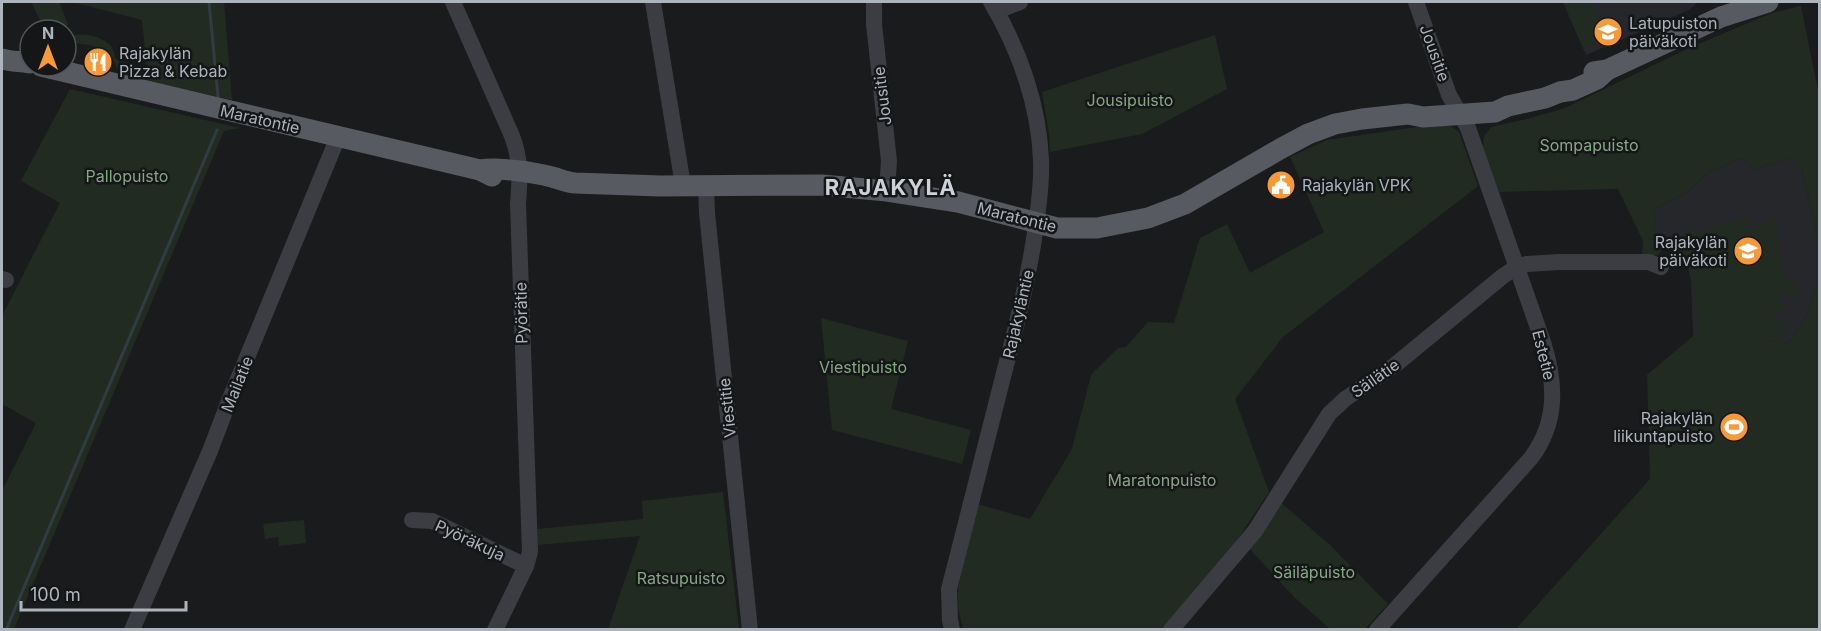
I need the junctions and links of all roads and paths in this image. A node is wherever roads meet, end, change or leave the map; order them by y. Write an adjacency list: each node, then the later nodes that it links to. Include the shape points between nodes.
1 (453, 2): 12 (street, Pyörätie, via 518,151)
2 (653, 2): 13 (street)
3 (874, 2): 15 (street, Jousitie, via 889,161)
4 (1020, 2): 7 (street)
5 (1416, 2): 10 (street, Jousitie)
6 (1768, 2): 8 (main road, Maratontie)
7 (994, 6): 16 (street, Rajakyläntie, via 1026,79 1036,113 1042,162)
8 (1736, 6): 10 (main road, Maratontie, via 1573,90 1508,106 1493,102)
9 (78, 75): 11 (main road, Maratontie)
10 (1457, 109): 16 (main road, Maratontie, via 1423,106 1408,114 1335,124 1280,149 1188,203 1148,218 1097,228 1066,229); 17 (street, Estetie, via 1468,128)
11 (338, 137): 12 (main road, Maratontie, via 489,175); 21 (street, Mailatie)
12 (520, 177): 13 (main road, Maratontie, via 612,185); 20 (street, Pyörätie, via 530,546)
13 (683, 185): 14 (main road, Maratontie)
14 (706, 185): 15 (main road, Maratontie, via 822,185); 23 (street, Viestitie)
15 (887, 191): 16 (main road, Maratontie, via 958,202)
16 (1036, 223): 24 (street, Rajakyläntie, via 1016,326 950,589)
17 (1517, 267): 18 (street, Säilätie, via 1559,262 1649,262); 25 (street, Säilätie, via 1329,414 1255,531); 26 (street, Estetie, via 1551,366 1548,424 1540,445)
18 (1661, 267)
19 (412, 520): 20 (street, Pyöräkuja, via 432,521)
20 (526, 566): 22 (street, Pyörätie)
21 (132, 630)
22 (495, 630)
23 (750, 630)
24 (952, 630)
25 (1172, 630)
26 (1377, 630)

